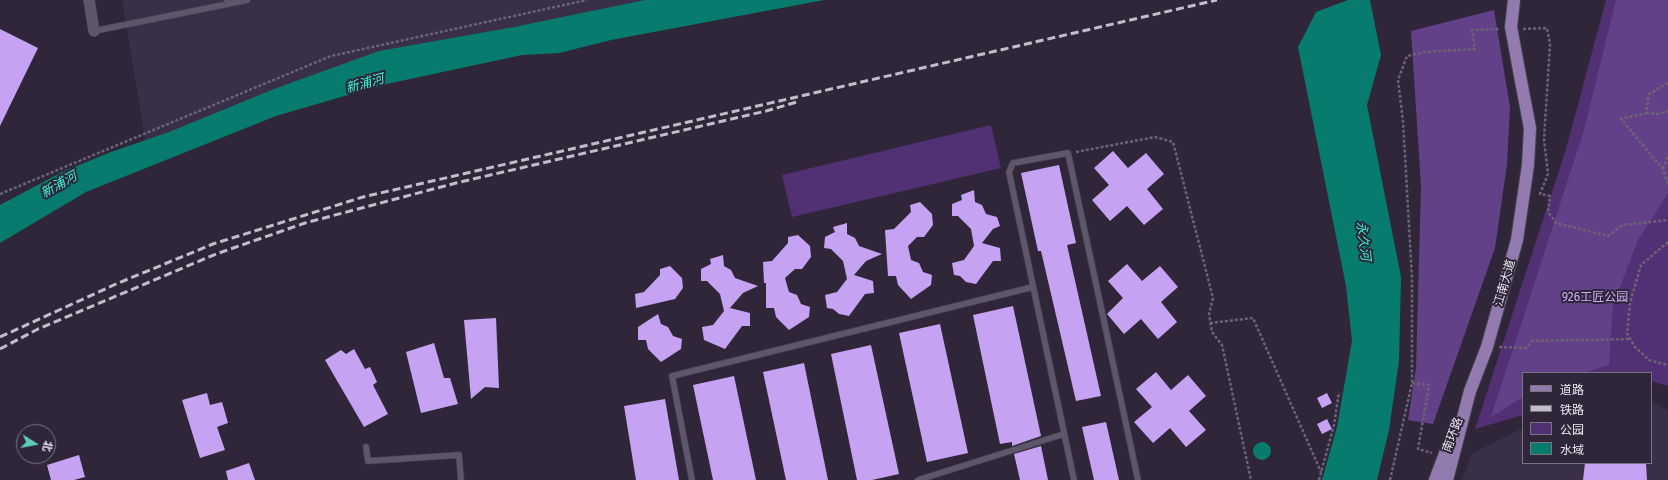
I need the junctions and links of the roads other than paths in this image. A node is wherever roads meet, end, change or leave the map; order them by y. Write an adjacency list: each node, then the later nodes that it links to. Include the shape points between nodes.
1 (89, 0): 5 (street)
2 (247, 0): 4 (lane)
3 (1514, 0): 7 (main road, 江南大道, bridge, via 1511,27 1530,128 1528,165 1517,240 1487,347)
4 (228, 2): 5 (lane)
5 (94, 32)
6 (1033, 288): 8 (lane); 11 (lane, via 672,376); 14 (lane, via 1009,172 1013,163 1068,153)
7 (1470, 390): 15 (main road, 南环路); 16 (main road, 江南大道)
8 (1064, 434): 12 (lane); 13 (lane)
9 (366, 448): 10 (lane, via 368,462 459,455)
10 (461, 480)
11 (692, 480)
12 (918, 480)
13 (1074, 480)
14 (1138, 480)
15 (1435, 480)
16 (1447, 480)

